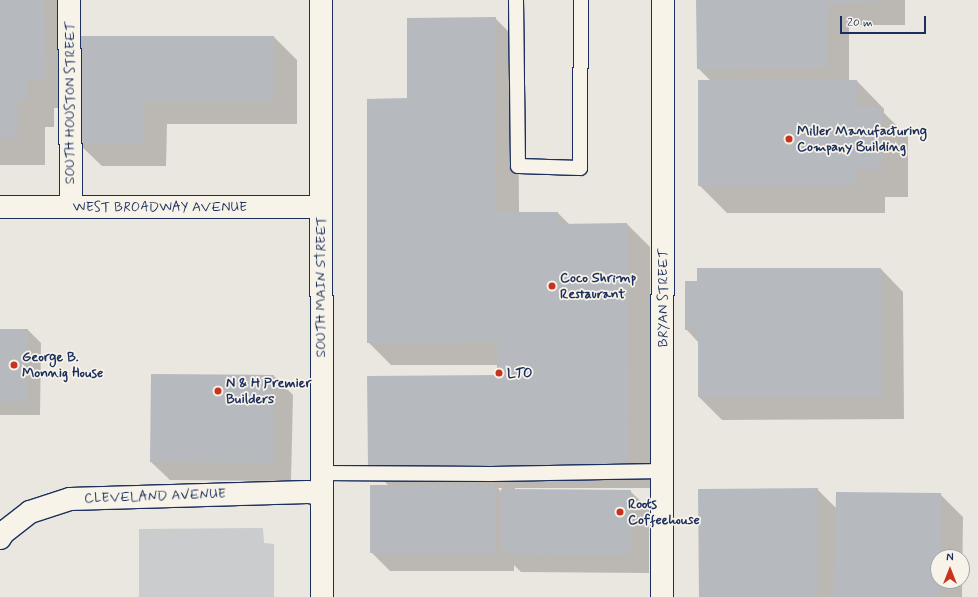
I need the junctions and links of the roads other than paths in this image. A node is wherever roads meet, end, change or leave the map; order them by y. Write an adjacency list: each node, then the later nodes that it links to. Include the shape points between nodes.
1 (69, 0): 7 (street, SOUTH HOUSTON STREET)
2 (321, 0): 8 (street, SOUTH MAIN STREET)
3 (516, 0): 4 (lane, via 518,166 580,168)
4 (581, 0)
5 (664, 0): 9 (street, BRYAN STREET)
6 (0, 207): 7 (street, WEST BROADWAY AVENUE)
7 (71, 207): 8 (street, WEST BROADWAY AVENUE)
8 (320, 207): 10 (street, SOUTH MAIN STREET)
9 (662, 471): 10 (lane, via 492,474); 13 (street, BRYAN STREET)
10 (321, 483): 11 (street, CLEVELAND AVENUE, via 308,492 70,499 30,512); 12 (street, SOUTH MAIN STREET)
11 (0, 538)
12 (322, 597)
13 (662, 597)

